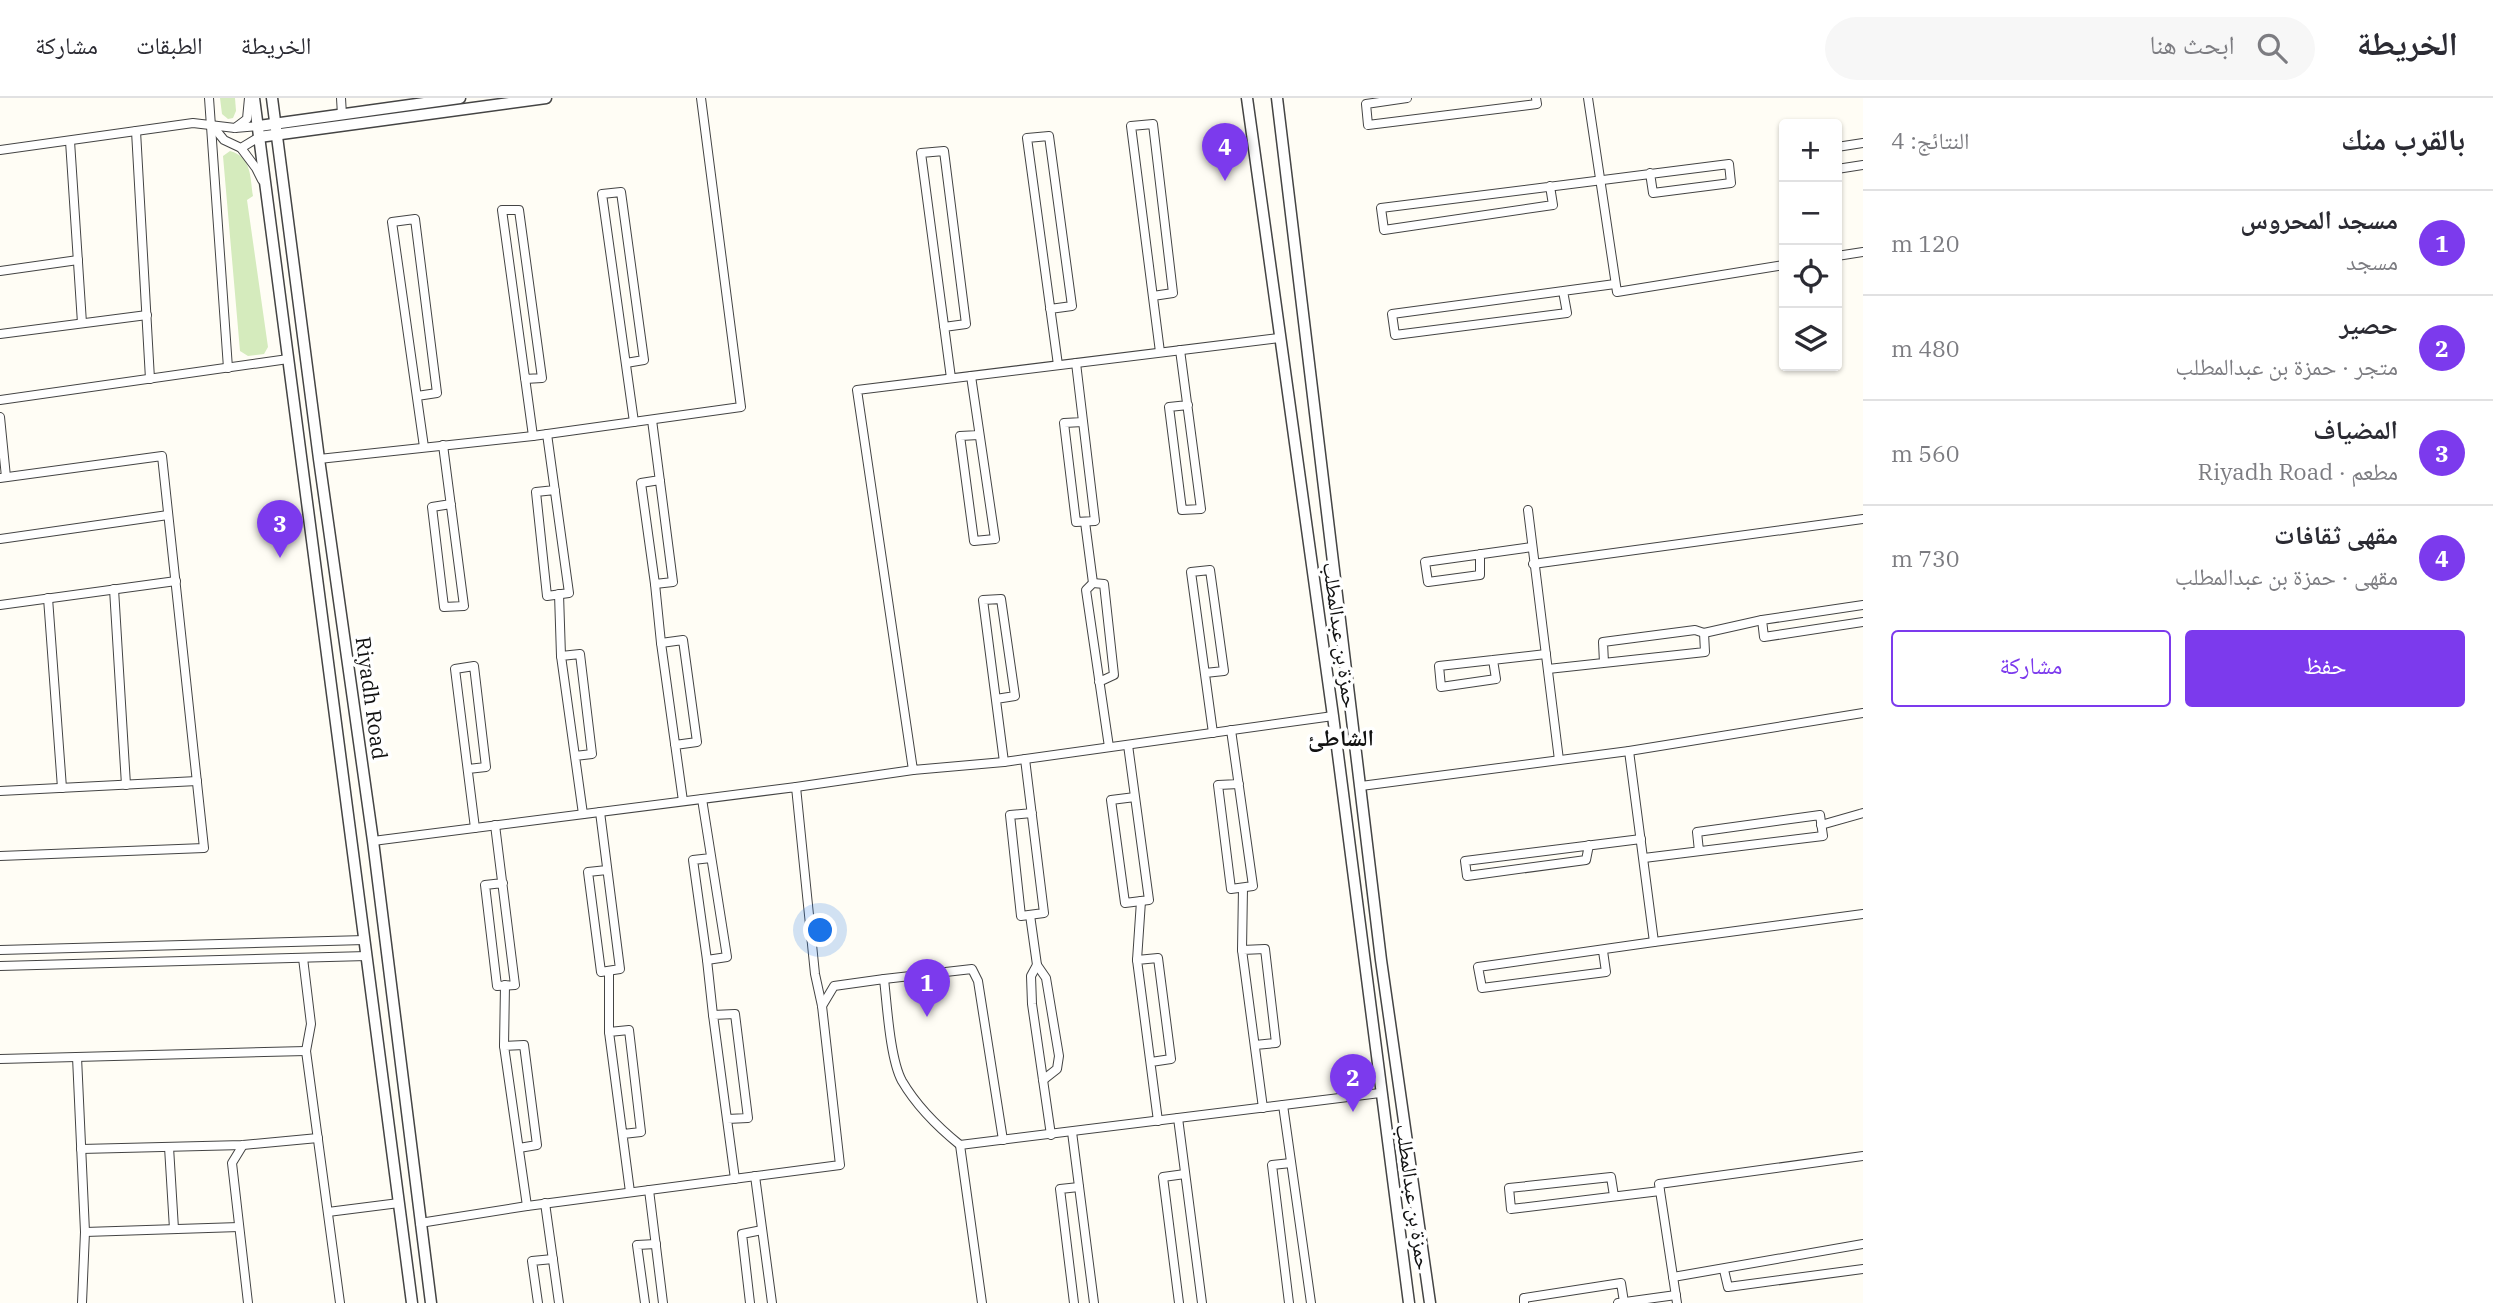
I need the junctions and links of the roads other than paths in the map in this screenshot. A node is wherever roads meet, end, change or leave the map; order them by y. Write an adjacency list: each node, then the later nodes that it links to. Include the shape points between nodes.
1 (209, 98): 14 (street)
2 (252, 98): 15 (street, via 247,119); 18 (street)
3 (272, 98): 16 (street, Riyadh Road)
4 (341, 98): 13 (street)
5 (460, 98): 13 (street)
6 (546, 98): 16 (street)
7 (701, 98): 59 (street, via 741,407)
8 (1247, 98): 43 (street, حمزة بن عبدالمطلب)
9 (1277, 98): 117 (street, حمزة بن عبدالمطلب)
10 (1407, 98): 11 (street, via 1366,104 1368,125 1537,104)
11 (1536, 98)
12 (1588, 98): 27 (street)
13 (342, 115): 16 (street)
14 (216, 126): 15 (street); 17 (street, via 192,123); 22 (street, via 224,140); 50 (street)
15 (235, 128): 18 (street)
16 (277, 130): 18 (street); 67 (street, Riyadh Road)
17 (136, 131): 19 (street); 39 (street)
18 (259, 131): 22 (street); 29 (street)
19 (70, 141): 23 (street); 32 (street)
20 (1863, 143): 21 (street)
21 (1842, 146)
22 (241, 148): 29 (street)
23 (0, 150)
24 (1863, 165): 25 (street)
25 (1842, 168)
26 (1650, 173): 26 (street, via 1653,193 1731,183 1729,164); 27 (street)
27 (1600, 179): 28 (street); 35 (street)
28 (1550, 186): 28 (street, via 1381,208 1384,230 1553,205)
29 (266, 190): 46 (street)
30 (1863, 252): 31 (street)
31 (1842, 255)
32 (78, 260): 34 (street); 40 (street)
33 (1779, 266): 35 (street, via 1616,292)
34 (0, 271)
35 (1615, 284): 36 (street)
36 (1563, 291): 36 (street, via 1392,314 1395,335 1567,313)
37 (1153, 296): 37 (street, via 1131,126 1153,124 1173,293); 45 (street)
38 (1050, 309): 38 (street, via 1027,138 1049,136 1072,306); 49 (street)
39 (147, 315): 40 (street); 53 (street)
40 (82, 323): 42 (street)
41 (944, 327): 41 (street, via 921,153 944,151 966,324); 52 (street)
42 (0, 334)
43 (1279, 338): 44 (street); 101 (street, حمزة بن عبدالمطلب)
44 (1180, 350): 45 (street); 57 (street)
45 (1160, 352): 48 (street)
46 (288, 359): 50 (street); 146 (street)
47 (626, 363): 47 (street, via 602,194 621,192 644,360); 60 (street)
48 (1076, 363): 49 (street); 61 (street)
49 (1058, 365): 51 (street)
50 (229, 368): 53 (street)
51 (971, 376): 52 (street); 63 (street)
52 (951, 378): 113 (street, via 857,390)
53 (150, 379): 56 (street)
54 (525, 379): 54 (street, via 512,288 502,210 519,210 542,378); 64 (street)
55 (417, 396): 55 (street, via 392,222 415,219 437,393); 66 (street)
56 (0, 400)
57 (1188, 405): 57 (street, via 1201,509 1182,510 1169,407)
58 (0, 417): 68 (street)
59 (652, 419): 60 (street); 69 (street)
60 (634, 422): 62 (street)
61 (1083, 422): 75 (street, via 1095,521); 75 (street, via 1064,423 1076,522)
62 (547, 434): 64 (street); 70 (street)
63 (979, 435): 63 (street, via 995,539 974,541 960,436)
64 (533, 436): 65 (street)
65 (443, 445): 66 (street); 71 (street)
66 (424, 447): 67 (street)
67 (319, 458): 132 (street, Riyadh Road)
68 (3, 478): 73 (street, via 162,456)
69 (660, 480): 82 (street, via 673,582); 82 (street, via 641,483)
70 (555, 490): 84 (street, via 569,593); 84 (street, via 536,492 547,596)
71 (451, 504): 71 (street, via 464,606 444,607 432,507)
72 (1528, 510): 77 (street)
73 (168, 515): 76 (street); 80 (street)
74 (1863, 519): 79 (street)
75 (1085, 522): 81 (street)
76 (0, 539)
77 (1532, 547): 78 (street); 79 (street)
78 (1480, 554): 78 (street, via 1425,562 1428,582 1480,575)
79 (1533, 564): 92 (street)
80 (176, 581): 83 (street); 114 (street)
81 (1093, 583): 98 (street, via 1086,590); 98 (street, via 1104,584 1114,676)
82 (655, 584): 91 (street)
83 (114, 589): 85 (street); 116 (street)
84 (559, 594): 93 (street)
85 (48, 598): 86 (street); 119 (street)
86 (0, 605)
87 (1863, 605): 88 (street)
88 (1762, 620): 89 (street, via 1764,638); 90 (street)
89 (1863, 622)
90 (1703, 633): 95 (street, via 1704,652); 95 (street, via 1695,630 1602,642)
91 (661, 643): 105 (street); 105 (street, via 683,640 697,742)
92 (1546, 654): 94 (street); 96 (street)
93 (561, 656): 108 (street); 108 (street, via 580,654 592,754)
94 (1493, 660): 94 (street, via 1439,666 1441,687 1496,680)
95 (1604, 663): 96 (street)
96 (1548, 668): 110 (street)
97 (1205, 673): 97 (street, via 1191,572 1210,570 1224,671); 103 (street)
98 (1099, 682): 106 (street)
99 (996, 698): 99 (street, via 983,600 1001,599 1015,696); 111 (street)
100 (1863, 713): 107 (street)
101 (1333, 716): 102 (street); 144 (street, حمزة بن عبدالمطلب)
102 (1231, 730): 103 (street); 115 (street)
103 (1213, 733): 104 (street)
104 (1128, 744): 106 (street); 121 (street)
105 (675, 745): 123 (street)
106 (1109, 747): 109 (street)
107 (1629, 751): 110 (street); 131 (street)
108 (575, 756): 127 (street)
109 (1025, 759): 111 (street); 125 (street)
110 (1559, 760): 117 (street)
111 (1004, 762): 113 (street)
112 (468, 769): 112 (street, via 456,669 474,666 486,767); 130 (street)
113 (913, 770): 118 (street)
114 (197, 781): 116 (street); 135 (street, via 204,848)
115 (1239, 784): 140 (street, via 1254,887); 140 (street, via 1218,786 1231,889)
116 (126, 785): 119 (street)
117 (1361, 786): 145 (street, حمزة بن عبدالمطلب)
118 (796, 787): 122 (street); 160 (street)
119 (62, 788): 120 (street)
120 (0, 790)
121 (1135, 797): 141 (street, via 1149,900); 141 (street, via 1111,800 1125,903)
122 (702, 799): 123 (street); 136 (street)
123 (683, 801): 124 (street)
124 (600, 812): 127 (street); 138 (street)
125 (1032, 813): 143 (street, via 1044,913); 143 (street, via 1010,815 1021,916)
126 (1863, 813): 129 (street)
127 (583, 814): 128 (street)
128 (495, 825): 130 (street); 139 (street)
129 (1821, 825): 134 (street, via 1823,836); 134 (street, via 1820,816 1696,832)
130 (475, 828): 132 (street)
131 (1641, 839): 133 (street); 137 (street)
132 (373, 841): 206 (street, Riyadh Road)
133 (1588, 845): 133 (street, via 1465,861 1467,876 1586,860)
134 (1699, 851): 137 (street)
135 (0, 856)
136 (711, 858): 154 (street, via 693,860); 154 (street, via 727,957)
137 (1644, 858): 147 (street)
138 (607, 870): 159 (street, via 620,969); 159 (street, via 588,872 601,972)
139 (503, 883): 162 (street, via 516,985); 162 (street, via 485,885 497,986)
140 (1243, 888): 149 (street)
141 (1140, 901): 155 (street)
142 (1863, 914): 147 (street)
143 (1030, 915): 157 (street)
144 (1359, 915): 145 (street); 152 (street, حمزة بن عبدالمطلب)
145 (1376, 919): 156 (street, حمزة بن عبدالمطلب)
146 (365, 940): 148 (street); 151 (street)
147 (1654, 942): 150 (street)
148 (0, 950)
149 (1242, 950): 167 (street); 167 (street, via 1265,949 1276,1043)
150 (1602, 951): 150 (street, via 1478,967 1482,988 1606,972)
151 (367, 956): 153 (street); 202 (street)
152 (1364, 956): 156 (street); 174 (street, حمزة بن عبدالمطلب)
153 (303, 958): 158 (street); 169 (street, via 312,1024)
154 (707, 960): 165 (street)
155 (1137, 960): 172 (street); 172 (street, via 1158,958 1171,1059)
156 (1381, 960): 238 (street, حمزة بن عبدالمطلب)
157 (1037, 965): 173 (street, via 1031,976 1032,1004); 173 (street, via 1046,978 1059,1056 1057,1069)
158 (0, 966)
159 (609, 971): 166 (street)
160 (815, 974): 163 (street); 164 (street)
161 (884, 979): 163 (street); 184 (street, via 972,969 978,981); 187 (street, via 901,1080 935,1125)
162 (505, 985): 168 (street)
163 (834, 986): 164 (street)
164 (822, 1006): 195 (street, via 840,1165)
165 (713, 1016): 178 (street); 178 (street, via 735,1014 747,1118)
166 (609, 1032): 181 (street); 181 (street, via 629,1030 641,1132)
167 (1255, 1045): 176 (street)
168 (504, 1046): 189 (street); 189 (street, via 524,1045 537,1145)
169 (306, 1051): 170 (street); 183 (street)
170 (78, 1057): 171 (street); 190 (street)
171 (0, 1059)
172 (1151, 1062): 179 (street)
173 (1043, 1080): 182 (street)
174 (1380, 1093): 175 (street); 237 (street, حمزة بن عبدالمطلب)
175 (1283, 1105): 176 (street); 193 (street)
176 (1263, 1108): 177 (street)
177 (1178, 1118): 179 (street); 194 (street)
178 (727, 1119): 196 (street)
179 (1158, 1121): 180 (street)
180 (1072, 1132): 182 (street); 197 (street)
181 (623, 1134): 200 (street)
182 (1051, 1135): 184 (street)
183 (318, 1138): 186 (street); 205 (street)
184 (1003, 1140): 187 (street)
185 (227, 1145): 186 (street); 188 (street); 192 (street)
186 (243, 1145): 192 (street)
187 (960, 1145): 230 (street)
188 (169, 1147): 190 (street); 208 (street)
189 (519, 1148): 204 (street)
190 (81, 1149): 210 (street)
191 (1863, 1156): 199 (street, via 1660,1184)
192 (232, 1163): 207 (street)
193 (1291, 1163): 235 (street, via 1272,1165); 236 (street)
194 (1185, 1174): 233 (street, via 1163,1177); 234 (street)
195 (755, 1176): 196 (street); 209 (street)
196 (736, 1179): 198 (street)
197 (1079, 1187): 231 (street, via 1060,1189); 232 (street)
198 (649, 1190): 200 (street); 211 (street)
199 (1660, 1191): 201 (street); 216 (street)
200 (631, 1192): 203 (street)
201 (1614, 1196): 201 (street, via 1511,1209 1509,1188 1611,1177)
202 (399, 1203): 205 (street); 222 (street)
203 (545, 1203): 204 (street); 213 (street)
204 (527, 1206): 206 (street)
205 (328, 1212): 221 (street)
206 (420, 1223): 223 (street, Riyadh Road)
207 (239, 1227): 208 (street); 220 (street)
208 (174, 1229): 210 (street)
209 (762, 1230): 228 (street, via 742,1234); 229 (street)
210 (85, 1232): 219 (street)
211 (656, 1244): 226 (street, via 637,1245); 227 (street)
212 (1863, 1244): 215 (street)
213 (553, 1259): 224 (street, via 532,1261); 225 (street)
214 (1863, 1269): 215 (street, via 1728,1287)
215 (1724, 1270): 216 (street)
216 (1673, 1277): 217 (street)
217 (1677, 1299): 218 (street)
218 (1624, 1302): 239 (street, via 1621,1283 1524,1298); 240 (street)
219 (82, 1303)
220 (248, 1303)
221 (340, 1303)
222 (412, 1303)
223 (431, 1303)
224 (538, 1303)
225 (559, 1303)
226 (645, 1303)
227 (663, 1303)
228 (750, 1303)
229 (772, 1303)
230 (982, 1303)
231 (1074, 1303)
232 (1094, 1303)
233 (1179, 1303)
234 (1202, 1303)
235 (1289, 1303)
236 (1311, 1303)
237 (1409, 1303)
238 (1430, 1303)
239 (1524, 1303)
240 (1618, 1303)

